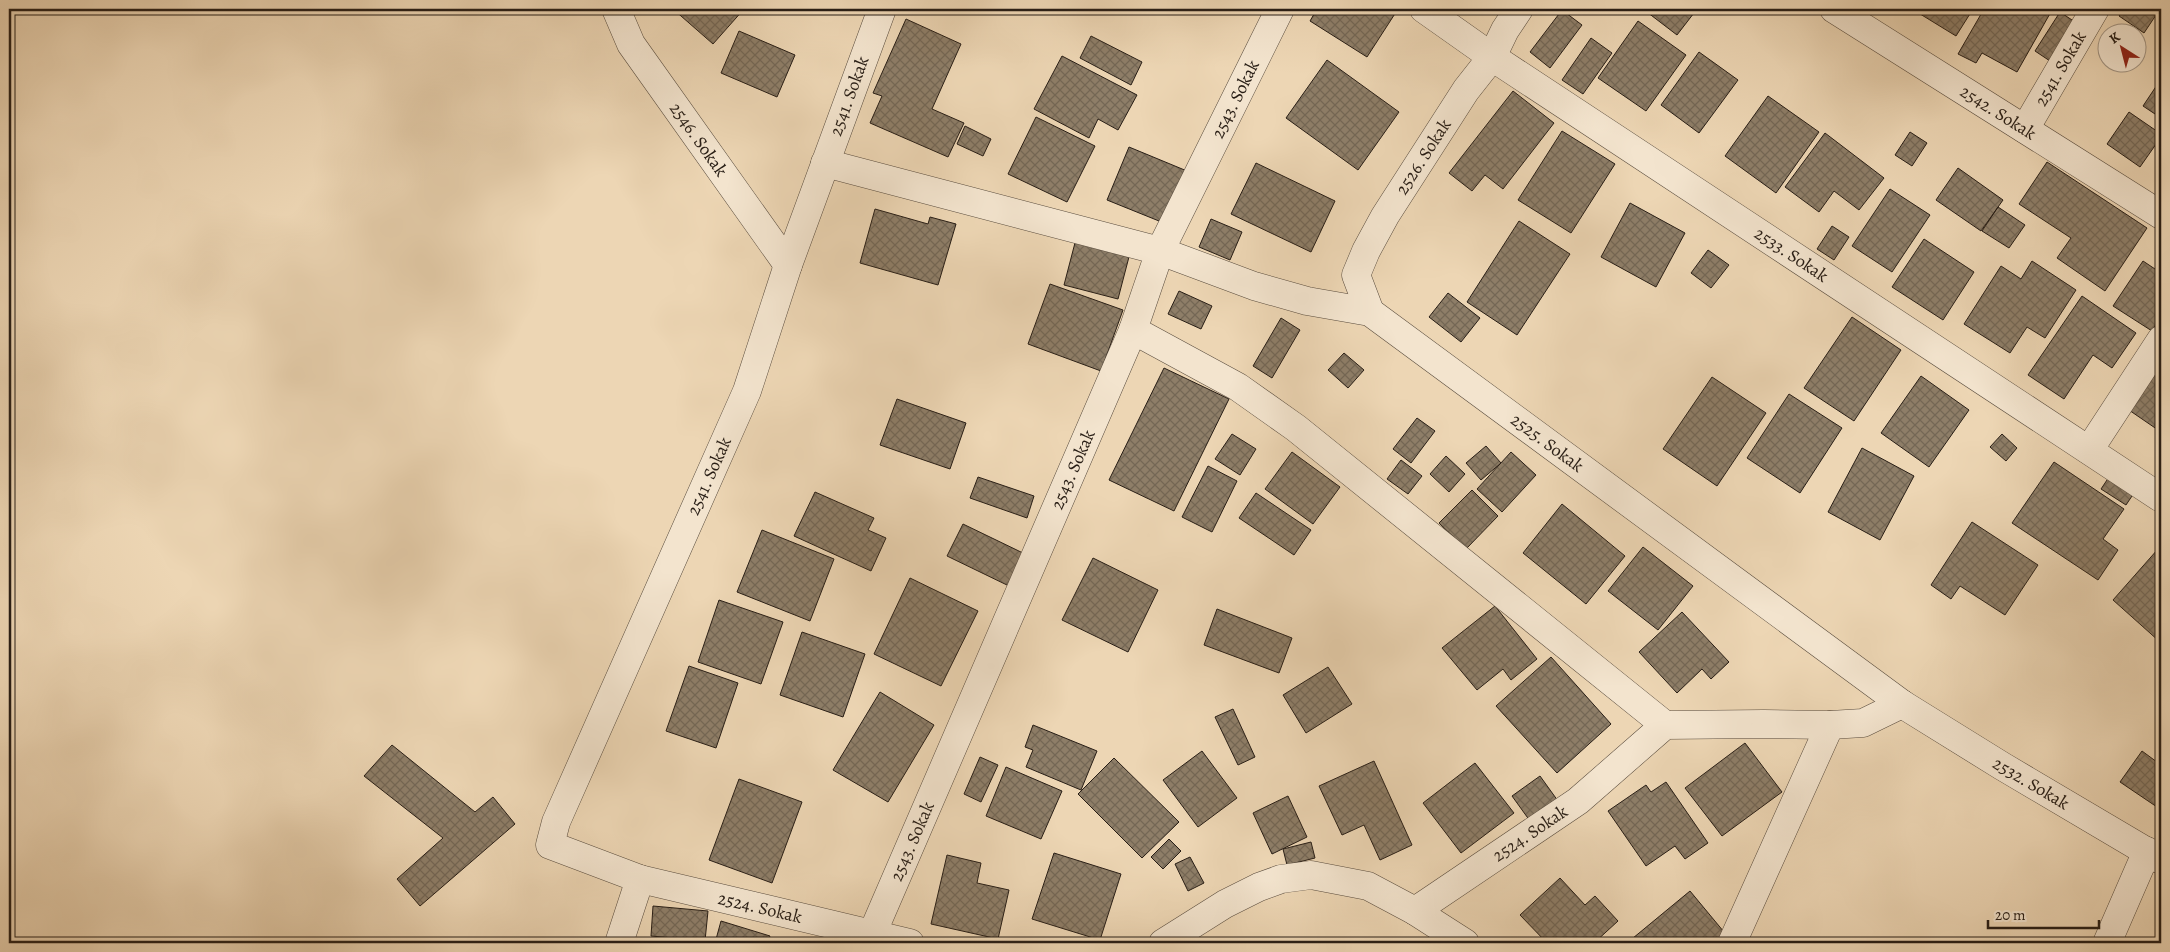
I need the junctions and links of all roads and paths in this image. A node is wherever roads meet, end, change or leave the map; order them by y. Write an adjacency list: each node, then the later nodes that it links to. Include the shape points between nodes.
1 (616, 9): 13 (street, 2546. Sokak, via 631,44)
2 (882, 9): 10 (street, 2541. Sokak)
3 (1280, 9): 12 (street, 2543. Sokak)
4 (1424, 9): 8 (street, 2533. Sokak)
5 (1519, 9): 8 (street, 2526. Sokak)
6 (1834, 9): 9 (street, 2542. Sokak)
7 (2095, 9): 9 (street, 2541. Sokak)
8 (1492, 57): 14 (street, 2526. Sokak, via 1441,128 1366,251 1356,275); 17 (street, 2533. Sokak)
9 (2025, 129): 11 (street, 2542. Sokak)
10 (825, 163): 12 (street, 2525. Sokak); 13 (street, 2541. Sokak)
11 (2161, 215)
12 (1160, 251): 14 (street, 2525. Sokak, via 1254,286 1307,301); 15 (street, 2543. Sokak)
13 (788, 265): 23 (street, 2541. Sokak, via 747,391 556,822 550,845)
14 (1370, 312): 19 (street, 2525. Sokak)
15 (1134, 330): 20 (street, via 1238,387 1296,428); 25 (street, 2543. Sokak)
16 (2161, 340): 17 (street)
17 (2089, 450): 18 (street, 2533. Sokak)
18 (2161, 498)
19 (1902, 704): 21 (street, via 1864,723); 22 (street, 2532. Sokak)
20 (1666, 726): 21 (street); 24 (street, 2524. Sokak, via 1578,801)
21 (1830, 726): 30 (street)
22 (2154, 855): 31 (street)
23 (640, 879): 25 (street, 2524. Sokak); 26 (street)
24 (1415, 911): 28 (street, via 1368,886 1312,875 1282,879 1259,887); 29 (street)
25 (872, 934): 27 (street, 2524. Sokak)
26 (619, 943)
27 (910, 943)
28 (1163, 943)
29 (1466, 943)
30 (1732, 943)
31 (2107, 943)

